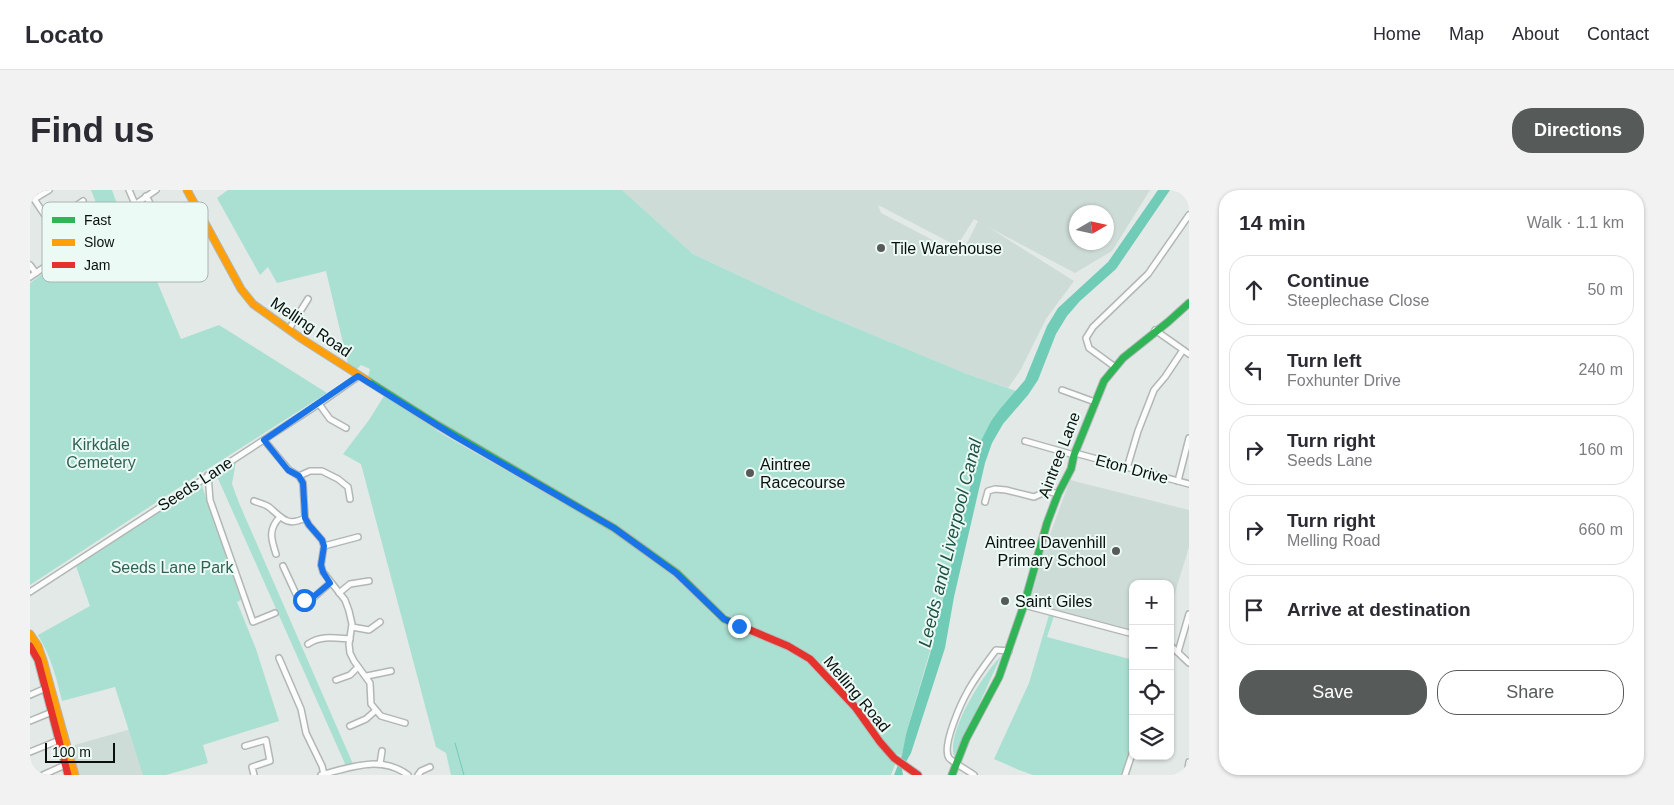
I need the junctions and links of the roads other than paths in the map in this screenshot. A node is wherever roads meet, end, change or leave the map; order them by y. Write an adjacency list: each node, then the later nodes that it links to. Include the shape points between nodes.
1 (49, 190): 7 (street)
2 (129, 190): 8 (street)
3 (156, 190): 6 (street)
4 (187, 190): 11 (street, Melling Road)
5 (30, 193): 7 (street)
6 (146, 196): 9 (street); 10 (street)
7 (34, 200): 12 (street)
8 (134, 202)
9 (138, 202)
10 (149, 202)
11 (194, 202)
12 (42, 211)
13 (1189, 215): 25 (street, via 1148,274 1093,327 1086,338 1089,348)
14 (208, 228): 21 (street, Melling Road, via 247,298)
15 (30, 264): 17 (street)
16 (42, 269): 17 (street)
17 (36, 273): 18 (street)
18 (30, 277)
19 (308, 299): 21 (street)
20 (1189, 302): 22 (street, Aintree Lane)
21 (289, 330): 26 (street, Melling Road)
22 (1155, 330): 23 (street); 25 (street, Aintree Lane)
23 (1183, 350): 24 (street); 37 (street, via 1154,390)
24 (1189, 354)
25 (1115, 367): 28 (street, Aintree Lane)
26 (358, 376): 29 (street, Seeds Lane); 101 (street, Melling Road, via 614,528 676,573 724,619 788,646 810,659 855,707 880,742)
27 (1062, 390): 28 (street)
28 (1094, 402): 36 (street, Aintree Lane)
29 (319, 404): 31 (street, via 330,419); 34 (street, Seeds Lane)
30 (342, 416): 31 (street)
31 (338, 423): 32 (street)
32 (346, 428)
33 (1189, 438): 40 (street)
34 (264, 440): 38 (street, Seeds Lane); 39 (street, via 288,470)
35 (1025, 441): 36 (street, Eton Drive)
36 (1074, 454): 37 (street, Eton Drive); 42 (street, Aintree Lane)
37 (1127, 468): 40 (street, Eton Drive)
38 (208, 475): 54 (street, Seeds Lane); 57 (street, via 210,500 253,622)
39 (299, 476): 43 (street, via 310,471 322,471 348,487); 47 (street, via 303,483)
40 (1178, 481): 41 (street, Eton Drive)
41 (1189, 484)
42 (1058, 494): 45 (street, via 1047,491 1034,497 995,489 988,491); 56 (street, Aintree Lane)
43 (350, 499)
44 (254, 501): 46 (street, via 264,504)
45 (985, 502)
46 (280, 518): 47 (street, via 290,522); 50 (street, via 271,533)
47 (305, 518): 49 (street)
48 (358, 537): 49 (street)
49 (324, 546): 53 (street, via 321,565)
50 (276, 554)
51 (283, 566): 53 (street, via 296,594 304,600 312,598)
52 (369, 581): 55 (street, via 350,584)
53 (330, 583): 55 (street)
54 (30, 592)
55 (339, 593): 60 (street, via 345,600)
56 (1024, 605): 61 (street); 67 (street, Aintree Lane)
57 (274, 613)
58 (1189, 614): 68 (street)
59 (380, 622): 60 (street, via 369,630)
60 (352, 627): 63 (street)
61 (1129, 633)
62 (30, 634): 84 (street, via 44,660)
63 (350, 639): 64 (street, via 330,637); 73 (street, via 350,653)
64 (308, 644)
65 (30, 646): 70 (street)
66 (1174, 649): 68 (street)
67 (1009, 651): 90 (street, Aintree Lane); 90 (street, via 996,650 969,689 946,750 950,760)
68 (1178, 652): 72 (street)
69 (279, 658): 98 (street, via 301,709 306,733 322,766)
70 (38, 660): 71 (street); 77 (street)
71 (30, 663)
72 (1189, 663)
73 (358, 667): 75 (street); 76 (street, via 350,675)
74 (391, 671): 75 (street)
75 (367, 676): 79 (street, via 370,704)
76 (336, 680)
77 (46, 688): 78 (street); 80 (street)
78 (30, 694)
79 (374, 710): 82 (street, via 381,716); 83 (street, via 366,719)
80 (52, 712): 81 (street); 84 (street)
81 (30, 721)
82 (405, 723)
83 (350, 726)
84 (62, 738): 87 (street); 92 (street); 96 (street)
85 (245, 746): 97 (street, via 266,740 270,761 252,766)
86 (382, 751): 91 (street)
87 (30, 752)
88 (1130, 760): 104 (street)
89 (1189, 762): 105 (street)
90 (957, 763): 102 (street, Aintree Lane); 103 (street)
91 (380, 764): 98 (street, via 364,763); 99 (street)
92 (65, 765): 94 (street); 95 (street)
93 (430, 767): 100 (street)
94 (43, 775)
95 (68, 775)
96 (75, 775)
97 (254, 775)
98 (322, 775)
99 (408, 775)
100 (418, 775)
101 (918, 775)
102 (952, 775)
103 (974, 775)
104 (1125, 775)
105 (1187, 775)

